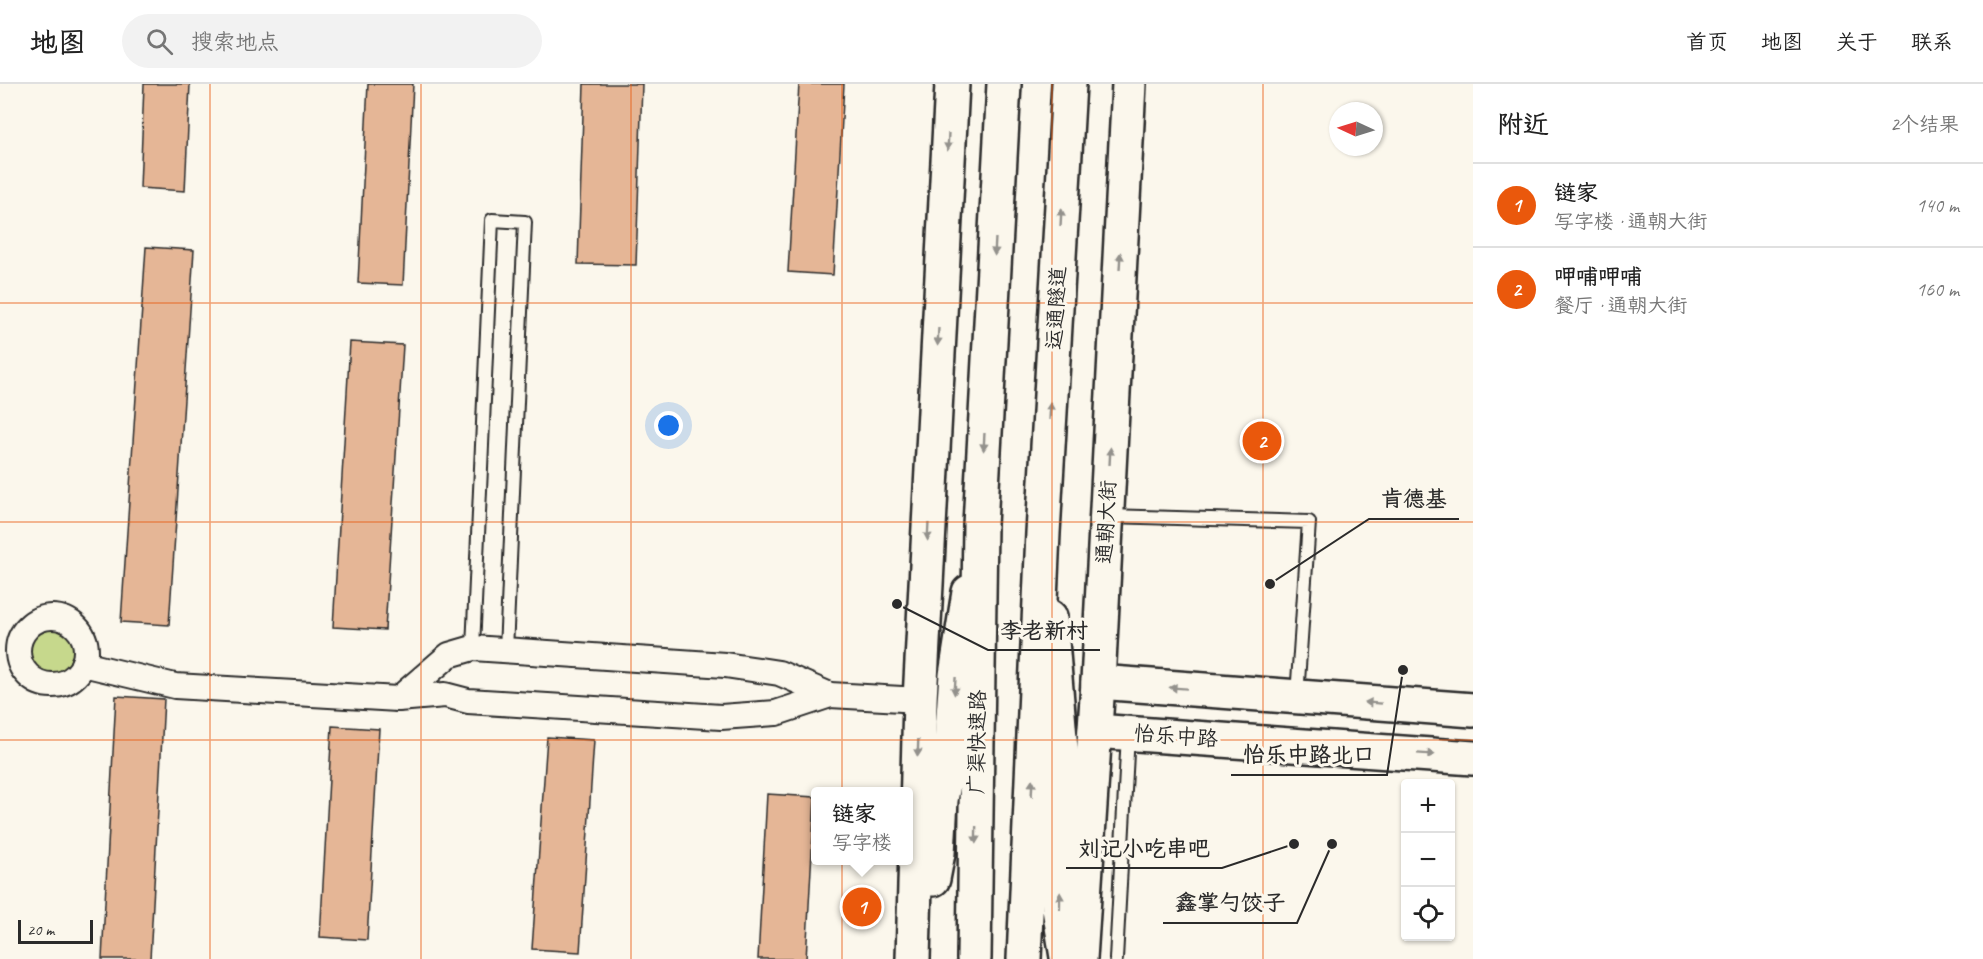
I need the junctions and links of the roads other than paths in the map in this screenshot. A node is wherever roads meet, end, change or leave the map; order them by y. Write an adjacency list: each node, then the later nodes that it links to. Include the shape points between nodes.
1 (952, 84): 16 (main road, one-way to 16)
2 (1004, 84): 6 (main road, one-way to 6)
3 (1069, 84): 7 (main road, 运通隧道, one-way to 3)
4 (1129, 84): 5 (main road, 通朝大街, one-way to 4)
5 (1107, 516): 12 (main road, 通朝大街); 14 (lane, via 1309,522)
6 (980, 525): 21 (main road, 广渠快速路, one-way to 21); 24 (main road, one-way to 24, via 956,675 938,853)
7 (1043, 533): 22 (main road, one-way to 7); 25 (main road, one-way to 7, via 1059,908 1062,762)
8 (473, 648): 10 (street); 10 (lane, via 492,220 525,222); 15 (street, via 449,655)
9 (9, 650): 11 (street, via 30,678 49,685 69,681); 11 (street, via 33,623 54,617 81,633 86,654)
10 (506, 650): 13 (street, via 725,664 779,672)
11 (83, 664): 15 (street, via 175,686)
12 (1098, 682): 14 (main road, one-way to 12); 18 (main road, 通朝大街)
13 (830, 695): 15 (street, via 776,714 721,717 468,701 445,695); 16 (street)
14 (1297, 697): 17 (main road, one-way to 14)
15 (398, 699)
16 (920, 700): 23 (main road, one-way to 23)
17 (1473, 710)
18 (1095, 731): 19 (main road, 怡乐中路); 26 (main road, 通朝大街)
19 (1128, 733): 20 (main road, 怡乐中路, one-way to 20); 27 (lane)
20 (1473, 758)
21 (974, 944)
22 (1024, 945)
23 (913, 959)
24 (917, 959)
25 (1067, 959)
26 (1080, 959)
27 (1116, 959)

